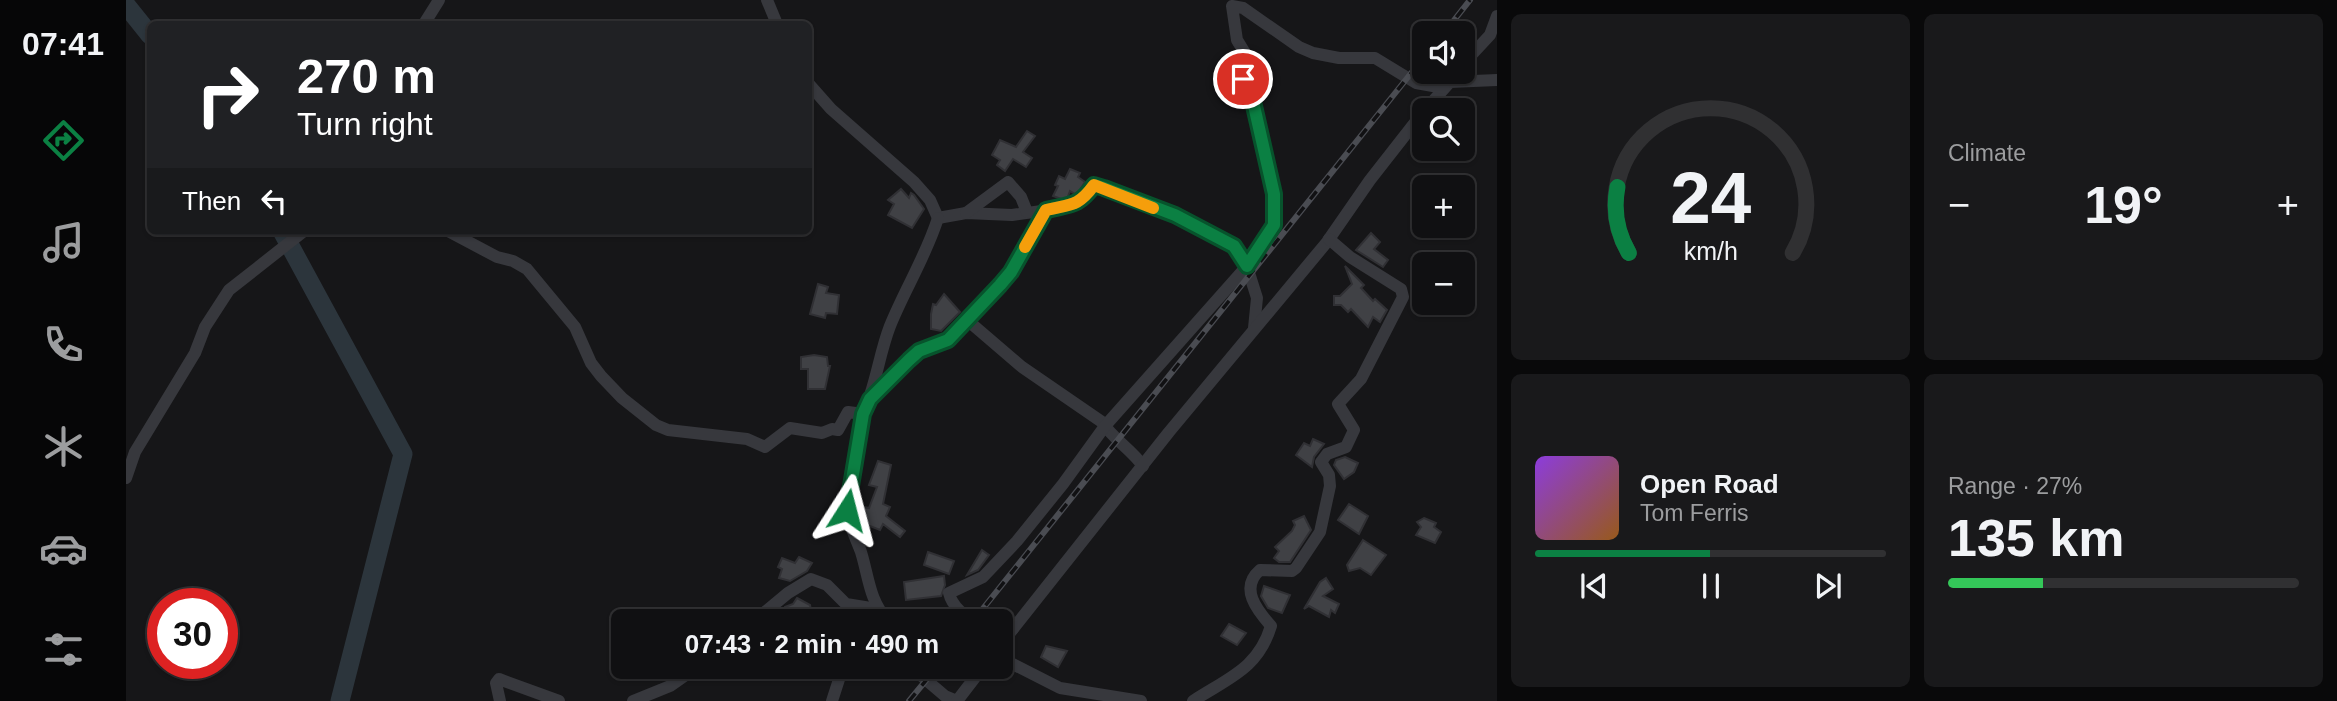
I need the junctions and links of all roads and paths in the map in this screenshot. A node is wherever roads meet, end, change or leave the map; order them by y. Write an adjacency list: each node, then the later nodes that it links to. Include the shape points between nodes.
1 (439, 0): 4 (street)
2 (767, 0): 5 (street)
3 (1497, 16): 6 (street, via 1490,35)
4 (426, 21)
5 (776, 21)
6 (1475, 51)
7 (1497, 79): 8 (street)
8 (1475, 80)
9 (1412, 81): 21 (street, via 1375,58 1313,53 1233,6 1237,40 1248,58 1243,79 1252,97 1274,194 1274,225)
10 (1448, 84): 12 (street)
11 (812, 87): 17 (street, via 914,182)
12 (1436, 98)
13 (1412, 127): 20 (street)
14 (1046, 210): 15 (street); 21 (street, via 1070,207 1084,199 1094,185 1175,215 1234,246); 22 (street, via 1011,272)
15 (1027, 212): 16 (street, via 1004,216); 16 (street, via 1008,183)
16 (966, 213): 17 (street)
17 (938, 218): 24 (street, via 890,326)
18 (298, 235): 28 (street, via 229,290 135,452)
19 (456, 235): 25 (street, via 527,269 575,327 601,376 656,425 747,439 765,447 790,428 822,433 838,430 848,412)
20 (1329, 239): 23 (street); 44 (street, via 1401,289 1403,297 1362,379 1338,404 1354,430 1346,447 1321,461 1330,486 1320,532 1296,568 1260,570 1249,587 1256,610 1271,626 1265,645 1242,672)
21 (1247, 266): 23 (street, via 1257,298); 26 (street)
22 (966, 319): 24 (street, via 948,340 919,351); 26 (street, via 1012,359)
23 (1254, 328): 27 (street)
24 (870, 399): 25 (street)
25 (863, 414): 30 (street, via 847,510)
26 (1105, 426): 27 (street); 31 (street, via 993,568 949,593)
27 (1143, 466): 32 (street)
28 (126, 478)
29 (769, 609): 30 (street, via 811,579 827,585 846,604)
30 (877, 609)
31 (959, 609)
32 (1013, 629)
33 (1013, 664): 43 (street, via 1060,688)
34 (680, 679): 40 (street)
35 (839, 679): 41 (street)
36 (925, 679): 42 (street)
37 (974, 679): 42 (street)
38 (500, 701): 39 (street, via 499,679)
39 (559, 701)
40 (633, 701)
41 (832, 701)
42 (957, 701)
43 (1141, 701)
44 (1193, 701)

